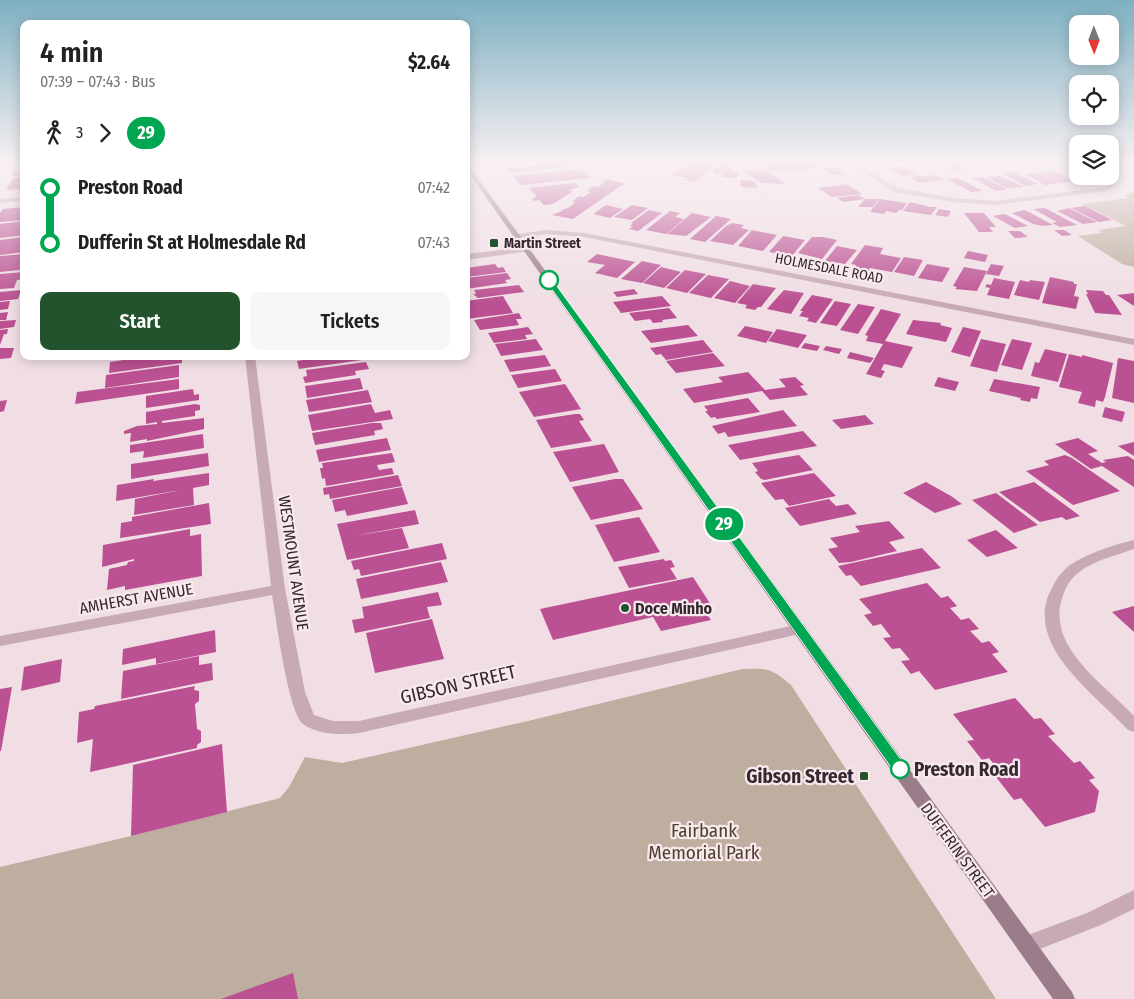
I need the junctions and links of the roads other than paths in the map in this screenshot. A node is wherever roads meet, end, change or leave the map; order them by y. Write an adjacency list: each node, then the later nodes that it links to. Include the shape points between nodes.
1 (498, 209): 2 (main road, DUFFERIN STREET)
2 (517, 236): 3 (main road, DUFFERIN STREET); 5 (street, HOLMESDALE ROAD, via 547,232 584,235)
3 (527, 249): 4 (street); 9 (main road, DUFFERIN STREET)
4 (470, 256)
5 (1134, 342)
6 (250, 360): 8 (street, WESTMOUNT AVENUE)
7 (1134, 544): 11 (street, via 1073,570 1061,583 1050,609 1059,645 1074,666)
8 (278, 590): 10 (street, AMHERST AVENUE); 12 (street, WESTMOUNT AVENUE, via 297,692 308,719 341,730)
9 (800, 629): 12 (street, GIBSON STREET); 14 (main road, DUFFERIN STREET)
10 (0, 641)
11 (1134, 726)
12 (359, 727)
13 (1134, 899): 14 (street, via 1094,920)
14 (1027, 945): 15 (main road, DUFFERIN STREET)
15 (1065, 999)

